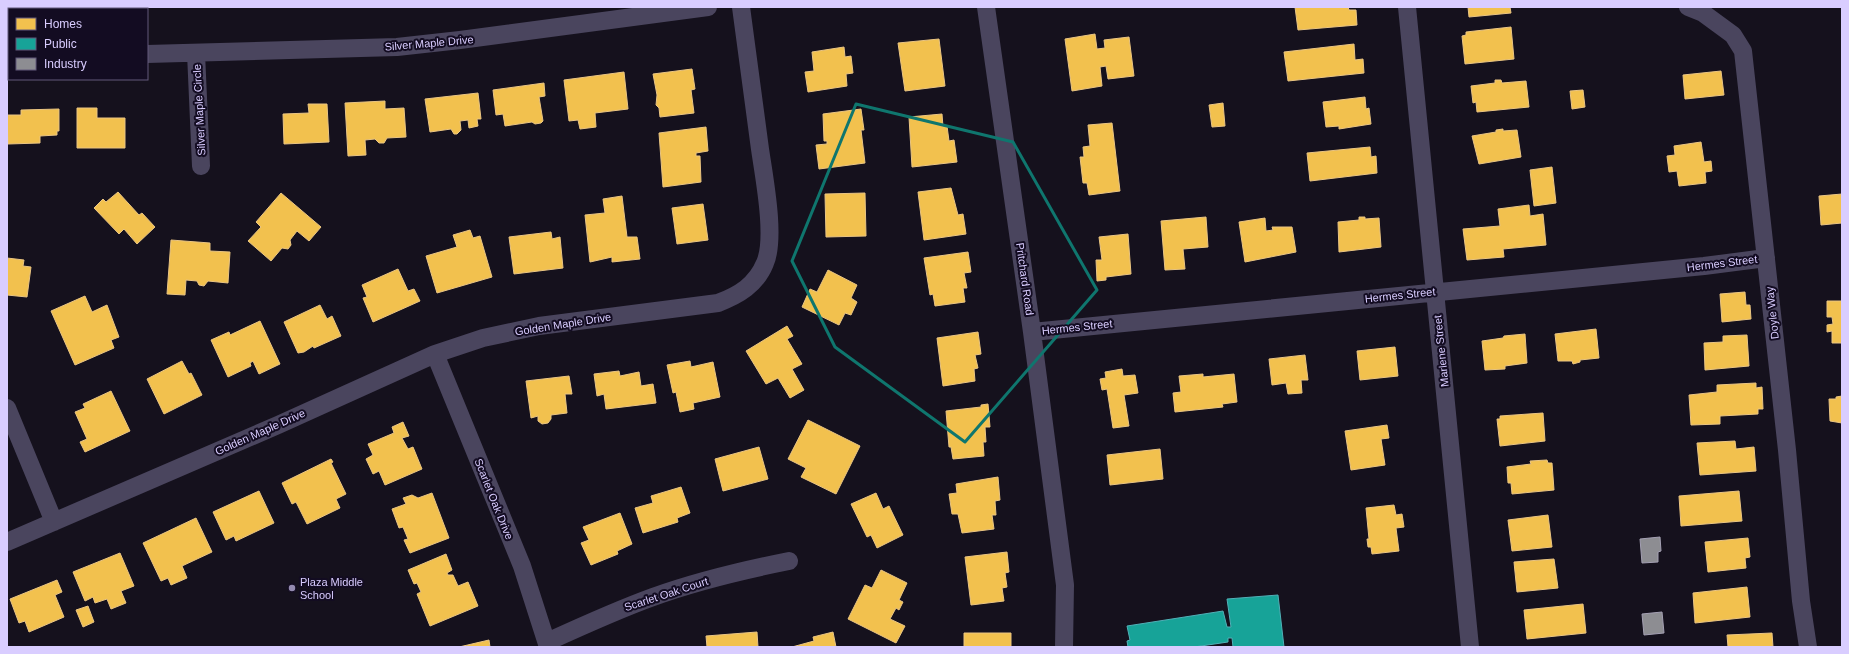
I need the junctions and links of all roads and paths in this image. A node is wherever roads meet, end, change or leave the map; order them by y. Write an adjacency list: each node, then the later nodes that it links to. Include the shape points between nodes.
1 (708, 7): 6 (street, Silver Maple Drive, via 397,47)
2 (741, 7): 12 (street, Golden Maple Drive, via 769,217 769,254 756,280 739,295 718,303 539,326 483,338)
3 (986, 7): 11 (street, Pritchard Road)
4 (1407, 7): 10 (street, Marlene Street)
5 (1688, 7): 9 (street, Doyle Way, via 1703,13 1734,35 1743,51)
6 (196, 53): 7 (street, Silver Maple Drive); 8 (street, Silver Maple Circle)
7 (148, 54)
8 (201, 166)
9 (1766, 258): 10 (street, Hermes Street); 20 (street, Doyle Way)
10 (1436, 292): 11 (street, Hermes Street); 19 (street, Marlene Street)
11 (1032, 332): 18 (street, Pritchard Road, via 1065,585)
12 (435, 354): 14 (street, Golden Maple Drive); 17 (street, Scarlet Oak Drive, via 522,566)
13 (7, 408): 14 (street)
14 (54, 522): 15 (street, Golden Maple Drive)
15 (7, 542)
16 (789, 561): 17 (street, Scarlet Oak Court, via 733,573 655,596 594,620)
17 (548, 645)
18 (1064, 647)
19 (1470, 647)
20 (1808, 647)

